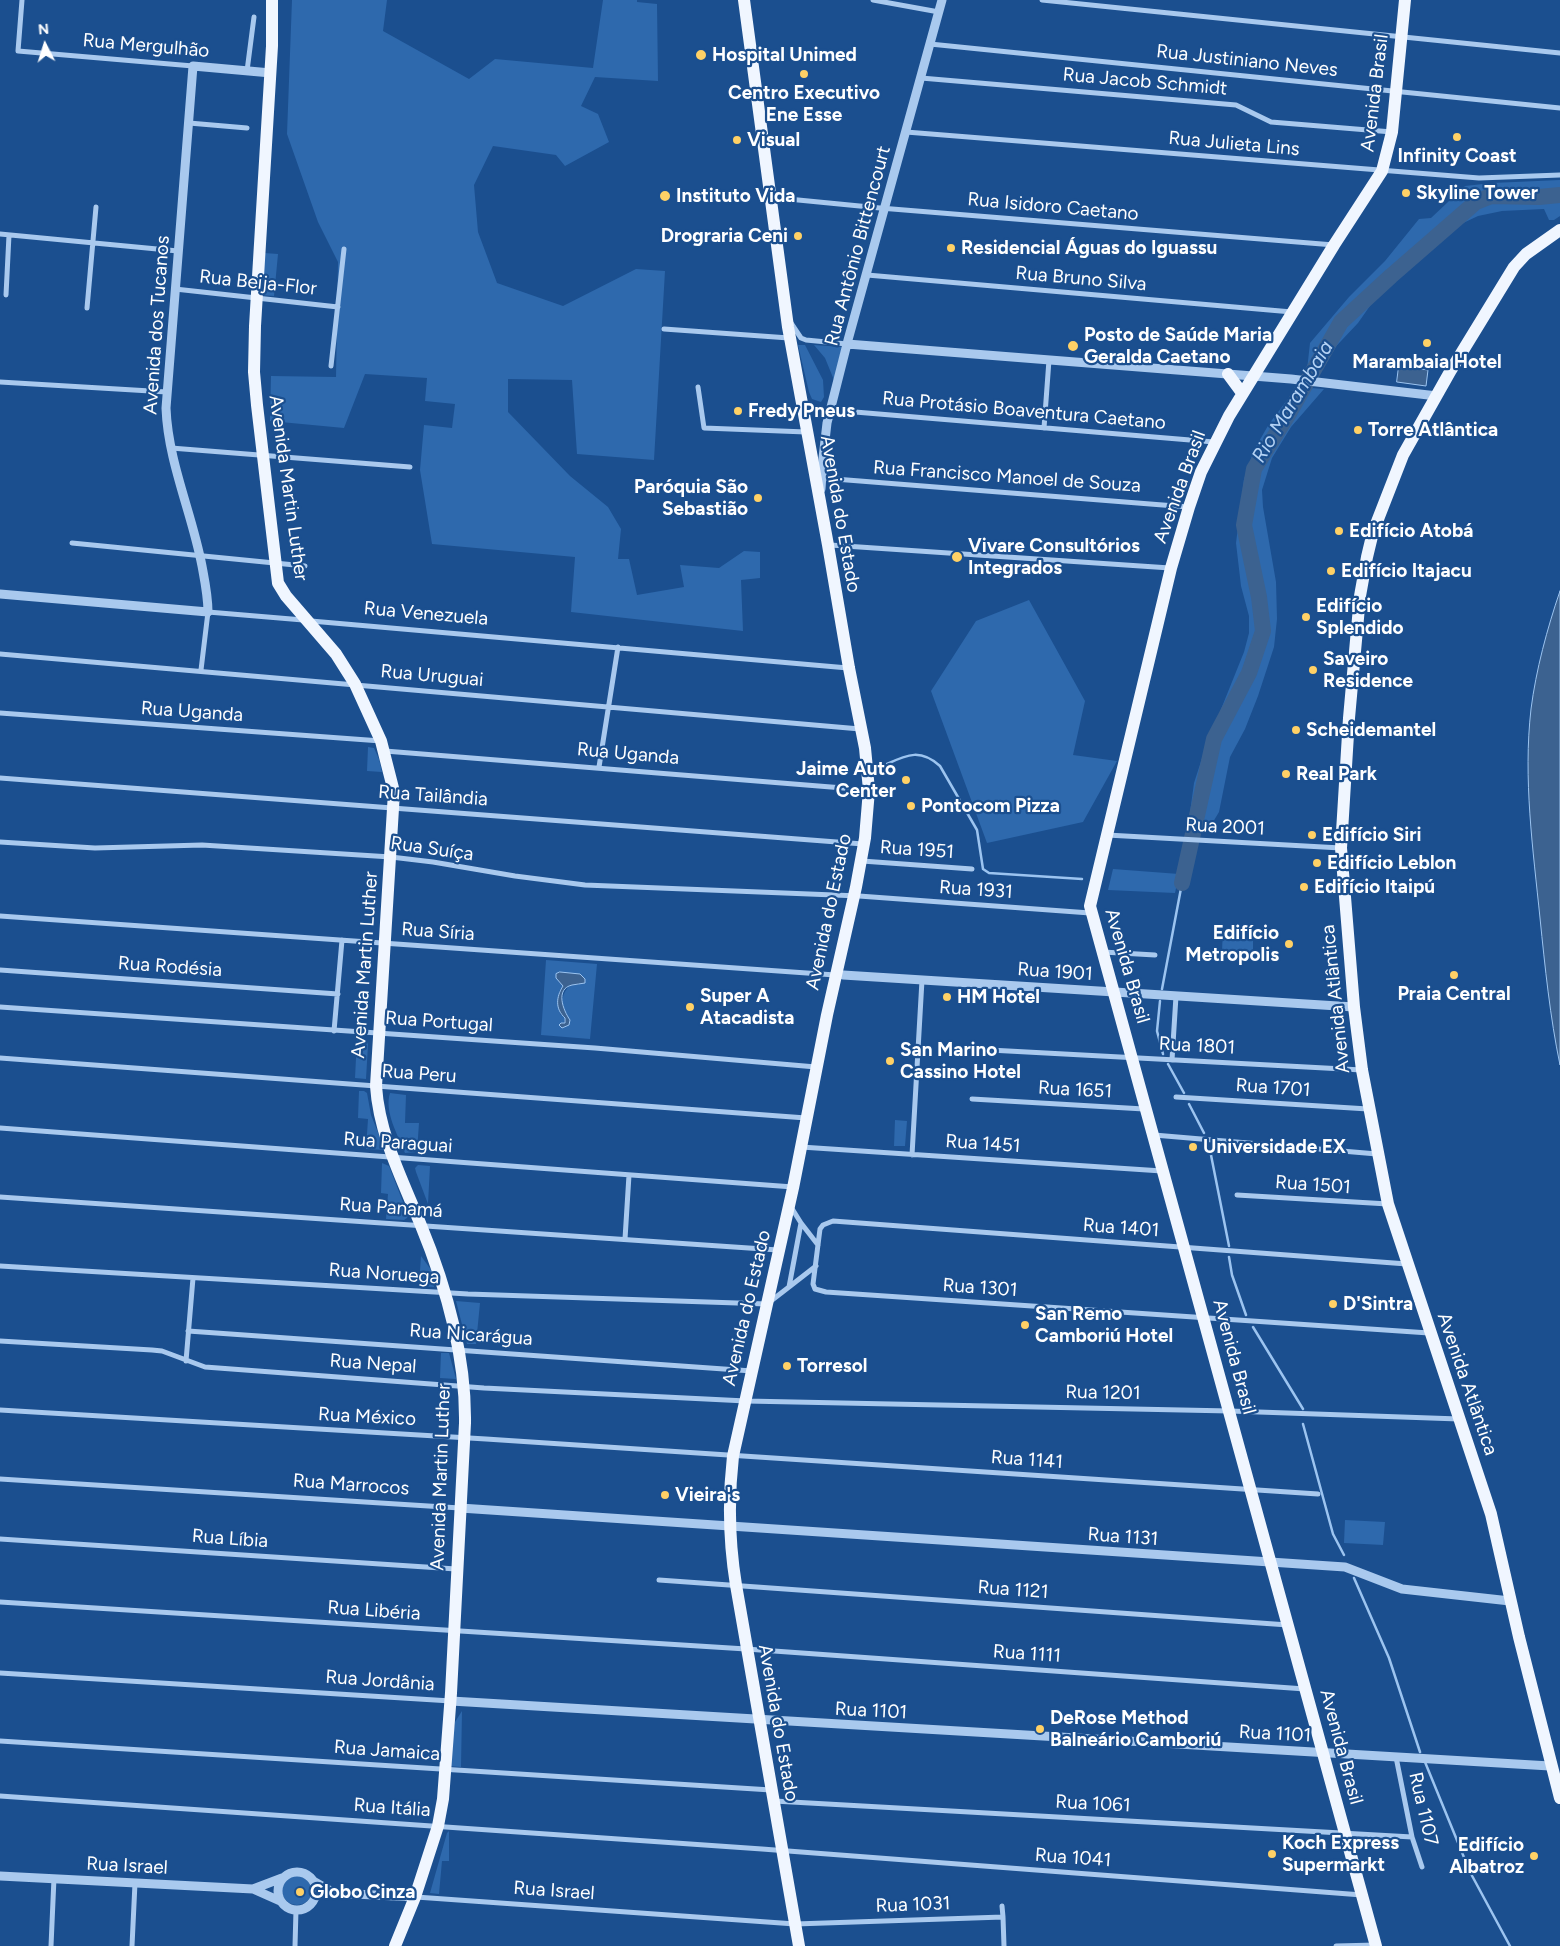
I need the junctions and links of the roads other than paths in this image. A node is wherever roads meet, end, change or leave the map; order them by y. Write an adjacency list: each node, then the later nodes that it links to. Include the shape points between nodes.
1 (22, 0): 13 (street, Rua Mergulhão, via 18,52)
2 (272, 0): 15 (main road, Avenida Martin Luther)
3 (744, 0): 25 (main road, Avenida do Estado)
4 (873, 0): 8 (street)
5 (942, 0): 8 (street, Rua Antônio Bittencourt)
6 (1042, 0): 10 (street)
7 (1405, 0): 10 (main road, Avenida Brasil)
8 (939, 12): 11 (street, Rua Antônio Bittencourt)
9 (254, 17): 14 (street)
10 (1401, 36): 12 (street); 17 (main road, Avenida Brasil)
11 (930, 44): 16 (street, Rua Antônio Bittencourt); 17 (street, Rua Justiniano Neves)
12 (1560, 53)
13 (193, 66): 14 (street, Rua Mergulhão); 19 (street, Avenida dos Tucanos)
14 (247, 70): 15 (street, Rua Mergulhão)
15 (271, 72): 38 (main road, Avenida Martin Luther)
16 (921, 78): 21 (street, Rua Antônio Bittencourt); 22 (street, Rua Jacob Schmidt, via 1236,105 1271,122)
17 (1396, 91): 18 (street, Rua Justiniano Neves); 22 (main road, Avenida Brasil)
18 (1560, 108)
19 (188, 123): 20 (street); 34 (street, Avenida dos Tucanos)
20 (247, 128)
21 (906, 132): 23 (street, Rua Julieta Lins); 27 (street, Rua Antônio Bittencourt)
22 (1392, 132): 23 (main road, Avenida Brasil)
23 (1382, 171): 24 (street, Rua Julieta Lins, via 1498,178); 32 (main road, Avenida Brasil)
24 (1560, 175)
25 (771, 195): 27 (street, Rua Isidoro Caetano); 42 (main road, Avenida do Estado)
26 (96, 207): 31 (street)
27 (886, 208): 32 (street, Rua Isidoro Caetano); 35 (street, Rua Antônio Bittencourt)
28 (1560, 230): 54 (main road, Avenida Atlântica, via 1526,254 1514,267)
29 (0, 234): 30 (street)
30 (10, 235): 31 (street); 37 (street)
31 (93, 243): 34 (street); 40 (street)
32 (1334, 245): 41 (main road, Avenida Brasil)
33 (344, 249): 39 (street)
34 (178, 251): 36 (street, Avenida dos Tucanos)
35 (867, 275): 41 (street, Rua Bruno Silva); 45 (street, Rua Antônio Bittencourt)
36 (175, 289): 38 (street, Rua Beija-Flor); 52 (street, Avenida dos Tucanos)
37 (6, 295)
38 (257, 298): 39 (street, Rua Beija-Flor); 60 (main road, Avenida Martin Luther, via 254,372)
39 (338, 307): 47 (street)
40 (87, 308)
41 (1292, 312): 49 (main road, Avenida Brasil)
42 (786, 314): 44 (main road, Avenida do Estado); 45 (street, via 796,332 806,340)
43 (664, 329): 44 (street)
44 (790, 338): 57 (main road, Avenida do Estado)
45 (847, 344): 46 (street); 55 (street, Rua Antônio Bittencourt)
46 (1049, 360): 48 (street); 56 (street)
47 (331, 366)
48 (1228, 374): 49 (street); 53 (main road)
49 (1252, 376): 53 (main road, Avenida Brasil); 54 (street)
50 (0, 382): 52 (street)
51 (698, 387): 57 (street, via 704,428)
52 (167, 392): 59 (street, Avenida dos Tucanos)
53 (1242, 393): 58 (main road, Avenida Brasil)
54 (1437, 396): 90 (main road, Avenida Atlântica, via 1403,455 1367,557 1348,718)
55 (831, 410): 56 (street, Rua Protásio Boaventura Caetano); 62 (street, Rua Antônio Bittencourt)
56 (1044, 428): 58 (street, Rua Protásio Boaventura Caetano)
57 (806, 432): 63 (main road, Avenida do Estado)
58 (1215, 442): 64 (main road, Avenida Brasil)
59 (171, 448): 60 (street); 67 (street, Avenida dos Tucanos)
60 (261, 455): 61 (street); 68 (main road, Avenida Martin Luther)
61 (410, 467)
62 (822, 478): 63 (street, Rua Antônio Bittencourt); 64 (street, Rua Francisco Manoel de Souza)
63 (820, 503): 66 (main road, Avenida do Estado)
64 (1189, 507): 70 (main road, Avenida Brasil)
65 (72, 543): 67 (street)
66 (828, 545): 70 (street); 76 (main road, Avenida do Estado)
67 (200, 556): 68 (street); 72 (street, Avenida dos Tucanos)
68 (275, 563): 69 (street); 73 (main road, Avenida Martin Luther, via 281,590)
69 (306, 566)
70 (1171, 568): 87 (main road, Avenida Brasil)
71 (0, 594): 72 (street, Rua Venezuela)
72 (208, 612): 73 (street, Rua Venezuela); 77 (street, Avenida dos Tucanos)
73 (309, 621): 74 (street, Rua Venezuela); 78 (main road, Avenida Martin Luther)
74 (618, 647): 76 (street, Rua Venezuela); 79 (street)
75 (0, 654): 77 (street, Rua Uruguai)
76 (849, 668): 81 (main road, Avenida do Estado)
77 (201, 670): 78 (street, Rua Uruguai)
78 (355, 684): 79 (street, Rua Uruguai); 82 (main road, Avenida Martin Luther)
79 (609, 707): 81 (street, Rua Uruguai); 83 (street)
80 (0, 713): 82 (street, Rua Uganda)
81 (861, 729): 85 (main road, Avenida do Estado)
82 (383, 746): 83 (street, Rua Uganda); 86 (main road, Avenida Martin Luther, via 394,792)
83 (600, 767): 85 (street, Rua Uganda)
84 (0, 778): 86 (street, Rua Tailândia)
85 (869, 790): 89 (main road, Avenida do Estado)
86 (394, 808): 89 (street, Rua Tailândia); 91 (main road, Avenida Martin Luther)
87 (1107, 835): 90 (street, Rua 2001); 95 (main road, Avenida Brasil, via 1091,899)
88 (0, 842): 91 (street, Rua Suíça, via 95,848 202,845)
89 (864, 844): 92 (main road, Avenida do Estado)
90 (1341, 848): 107 (main road, Avenida Atlântica)
91 (391, 857): 94 (street, Rua Suíça, via 585,885); 98 (main road, Avenida Martin Luther)
92 (861, 861): 93 (street, Rua 1951); 94 (main road, Avenida do Estado)
93 (972, 869)
94 (857, 896): 95 (street, Rua 1931); 102 (main road, Avenida do Estado)
95 (1091, 914): 99 (main road, Avenida Brasil)
96 (0, 916): 97 (street, Rua Síria)
97 (342, 940): 98 (street, Rua Síria); 105 (street)
98 (385, 943): 102 (street, Rua Síria); 110 (main road, Avenida Martin Luther)
99 (1102, 952): 100 (street); 104 (main road, Avenida Brasil)
100 (1155, 955)
101 (0, 970): 105 (street, Rua Rodésia)
102 (840, 975): 103 (street, Rua 1901); 115 (main road, Avenida do Estado)
103 (922, 980): 104 (street, Rua 1901); 127 (street)
104 (1115, 992): 106 (street, Rua 1901); 112 (main road, Avenida Brasil)
105 (338, 994): 109 (street)
106 (1176, 996): 107 (street, Rua 1901); 114 (street)
107 (1354, 1006): 116 (main road, Avenida Atlântica)
108 (0, 1007): 109 (street, Rua Portugal)
109 (334, 1031): 110 (street, Rua Portugal)
110 (379, 1034): 115 (street, Rua Portugal); 117 (main road, Avenida Martin Luther)
111 (971, 1049): 112 (street, Rua 1801)
112 (1133, 1057): 114 (street, Rua 1801); 120 (main road, Avenida Brasil)
113 (0, 1058): 117 (street, Rua Peru)
114 (1172, 1060): 116 (street, Rua 1801)
115 (817, 1067): 122 (main road, Avenida do Estado)
116 (1362, 1070): 121 (main road, Avenida Atlântica)
117 (376, 1086): 122 (street, Rua Peru); 128 (main road, Avenida Martin Luther, via 380,1117)
118 (1176, 1097): 121 (street, Rua 1701)
119 (972, 1099): 120 (street, Rua 1651)
120 (1147, 1109): 124 (main road, Avenida Brasil)
121 (1369, 1109): 126 (main road, Avenida Atlântica)
122 (806, 1118): 125 (main road, Avenida do Estado)
123 (0, 1128): 128 (street, Rua Paraguai)
124 (1154, 1135): 126 (street); 129 (main road, Avenida Brasil)
125 (800, 1147): 127 (street, Rua 1451); 131 (main road, Avenida do Estado)
126 (1377, 1154): 135 (main road, Avenida Atlântica)
127 (912, 1155): 129 (street, Rua 1451)
128 (393, 1157): 130 (street, Rua Paraguai); 138 (main road, Avenida Martin Luther)
129 (1164, 1171): 141 (main road, Avenida Brasil)
130 (629, 1175): 131 (street, Rua Paraguai); 139 (street)
131 (793, 1188): 134 (main road, Avenida do Estado)
132 (1237, 1195): 135 (street, Rua 1501)
133 (0, 1197): 138 (street, Rua Panamá)
134 (790, 1204): 137 (street); 142 (main road, Avenida do Estado)
135 (1388, 1204): 143 (main road, Avenida Atlântica)
136 (833, 1221): 140 (street, Rua 1301, via 820,1230); 141 (street, Rua 1401)
137 (801, 1223): 140 (street); 147 (street)
138 (422, 1226): 139 (street, Rua Panamá); 148 (main road, Avenida Martin Luther)
139 (625, 1239): 142 (street, Rua Panamá)
140 (818, 1246): 145 (street, Rua 1301)
141 (1185, 1248): 143 (street, Rua 1401); 150 (main road, Avenida Brasil)
142 (779, 1250): 149 (main road, Avenida do Estado)
143 (1408, 1264): 152 (main road, Avenida Atlântica)
144 (0, 1266): 146 (street, Rua Noruega)
145 (816, 1266): 147 (street); 150 (street, Rua 1301, via 814,1284 818,1291)
146 (192, 1278): 148 (street, Rua Noruega); 151 (street)
147 (788, 1287): 149 (street)
148 (445, 1293): 149 (street, Rua Noruega); 154 (main road, Avenida Martin Luther)
149 (767, 1304): 156 (main road, Avenida do Estado)
150 (1204, 1319): 152 (street, Rua 1301); 160 (main road, Avenida Brasil)
151 (188, 1331): 154 (street, Rua Nicarágua); 155 (street)
152 (1430, 1333): 161 (main road, Avenida Atlântica)
153 (0, 1340): 155 (street, Rua Nepal, via 162,1351)
154 (458, 1349): 156 (street, Rua Nicarágua); 157 (main road, Avenida Martin Luther)
155 (186, 1361): 157 (street, Rua Nepal, via 205,1366)
156 (752, 1371): 158 (main road, Avenida do Estado)
157 (464, 1387): 158 (street, Rua Nepal); 162 (main road, Avenida Martin Luther)
158 (746, 1401): 160 (street, Rua 1201); 163 (main road, Avenida do Estado)
159 (0, 1410): 162 (street, Rua México)
160 (1230, 1411): 161 (street, Rua 1201); 165 (main road, Avenida Brasil)
161 (1460, 1419): 174 (main road, Avenida Atlântica, via 1491,1514)
162 (464, 1438): 163 (street, Rua México); 167 (main road, Avenida Martin Luther)
163 (733, 1456): 165 (street, Rua 1141); 168 (main road, Avenida do Estado)
164 (0, 1479): 167 (street, Rua Marrocos)
165 (1252, 1490): 166 (street, Rua 1141); 170 (main road, Avenida Brasil)
166 (1318, 1494)
167 (460, 1508): 168 (street, Rua Marrocos); 171 (main road, Avenida Martin Luther)
168 (730, 1527): 170 (street, Rua 1131); 173 (main road, Avenida do Estado)
169 (0, 1539): 171 (street, Rua Líbia)
170 (1271, 1564): 174 (street, Rua 1131, via 1345,1567 1402,1590); 176 (main road, Avenida Brasil)
171 (457, 1569): 177 (main road, Avenida Martin Luther)
172 (659, 1580): 173 (street, Rua 1121)
173 (736, 1585): 176 (street, Rua 1121); 178 (main road, Avenida do Estado)
174 (1510, 1601): 186 (main road, Avenida Atlântica)
175 (0, 1602): 177 (street, Rua Libéria)
176 (1288, 1625): 180 (main road, Avenida Brasil)
177 (454, 1631): 178 (street, Rua Libéria); 181 (main road, Avenida Martin Luther)
178 (746, 1649): 180 (street, Rua 1111); 182 (main road, Avenida do Estado)
179 (0, 1673): 181 (street, Rua Jordânia)
180 (1306, 1689): 184 (main road, Avenida Brasil)
181 (451, 1701): 182 (street, Rua Jordânia); 187 (main road, Avenida Martin Luther)
182 (759, 1720): 184 (street, Rua 1101); 189 (main road, Avenida do Estado)
183 (0, 1741): 187 (street, Rua Jamaica)
184 (1323, 1753): 185 (street, Rua 1101); 192 (main road, Avenida Brasil)
185 (1396, 1757): 186 (street, Rua 1101); 193 (street, Rua 1107)
186 (1550, 1766): 190 (main road, Avenida Atlântica)
187 (446, 1770): 189 (street, Rua Jamaica); 191 (main road, Avenida Martin Luther)
188 (0, 1796): 191 (street, Rua Itália)
189 (772, 1796): 192 (street, Rua 1061); 194 (main road, Avenida do Estado)
190 (1560, 1798)
191 (438, 1826): 194 (street, Rua Itália); 203 (main road, Avenida Martin Luther)
192 (1345, 1833): 193 (street, Rua 1061); 202 (main road, Avenida Brasil)
193 (1412, 1837): 195 (street, Rua 1107)
194 (782, 1851): 202 (street, Rua 1041); 208 (main road, Avenida do Estado)
195 (1422, 1867)
196 (0, 1876): 197 (street, Rua Israel)
197 (54, 1878): 200 (street, Rua Israel); 210 (street)
198 (282, 1878): 199 (street, via 296,1872 306,1874); 201 (street, Rua Israel); 204 (street, via 277,1888)
199 (313, 1881): 203 (street, Rua Israel, via 334,1893); 206 (street, via 316,1890 312,1902)
200 (135, 1883): 201 (street, Rua Israel); 211 (street)
201 (253, 1889): 204 (street, Rua Israel)
202 (1362, 1895): 209 (main road, Avenida Brasil)
203 (415, 1897): 208 (street, Rua Israel); 213 (main road, Avenida Martin Luther)
204 (280, 1901): 206 (street)
205 (1002, 1906): 207 (street)
206 (296, 1910): 212 (street)
207 (1003, 1917): 208 (street, Rua 1031); 215 (street)
208 (795, 1924): 214 (main road, Avenida do Estado)
209 (1376, 1945): 216 (street)
210 (51, 1946)
211 (132, 1946)
212 (294, 1946)
213 (395, 1946)
214 (798, 1946)
215 (1004, 1946)
216 (1336, 1946)

